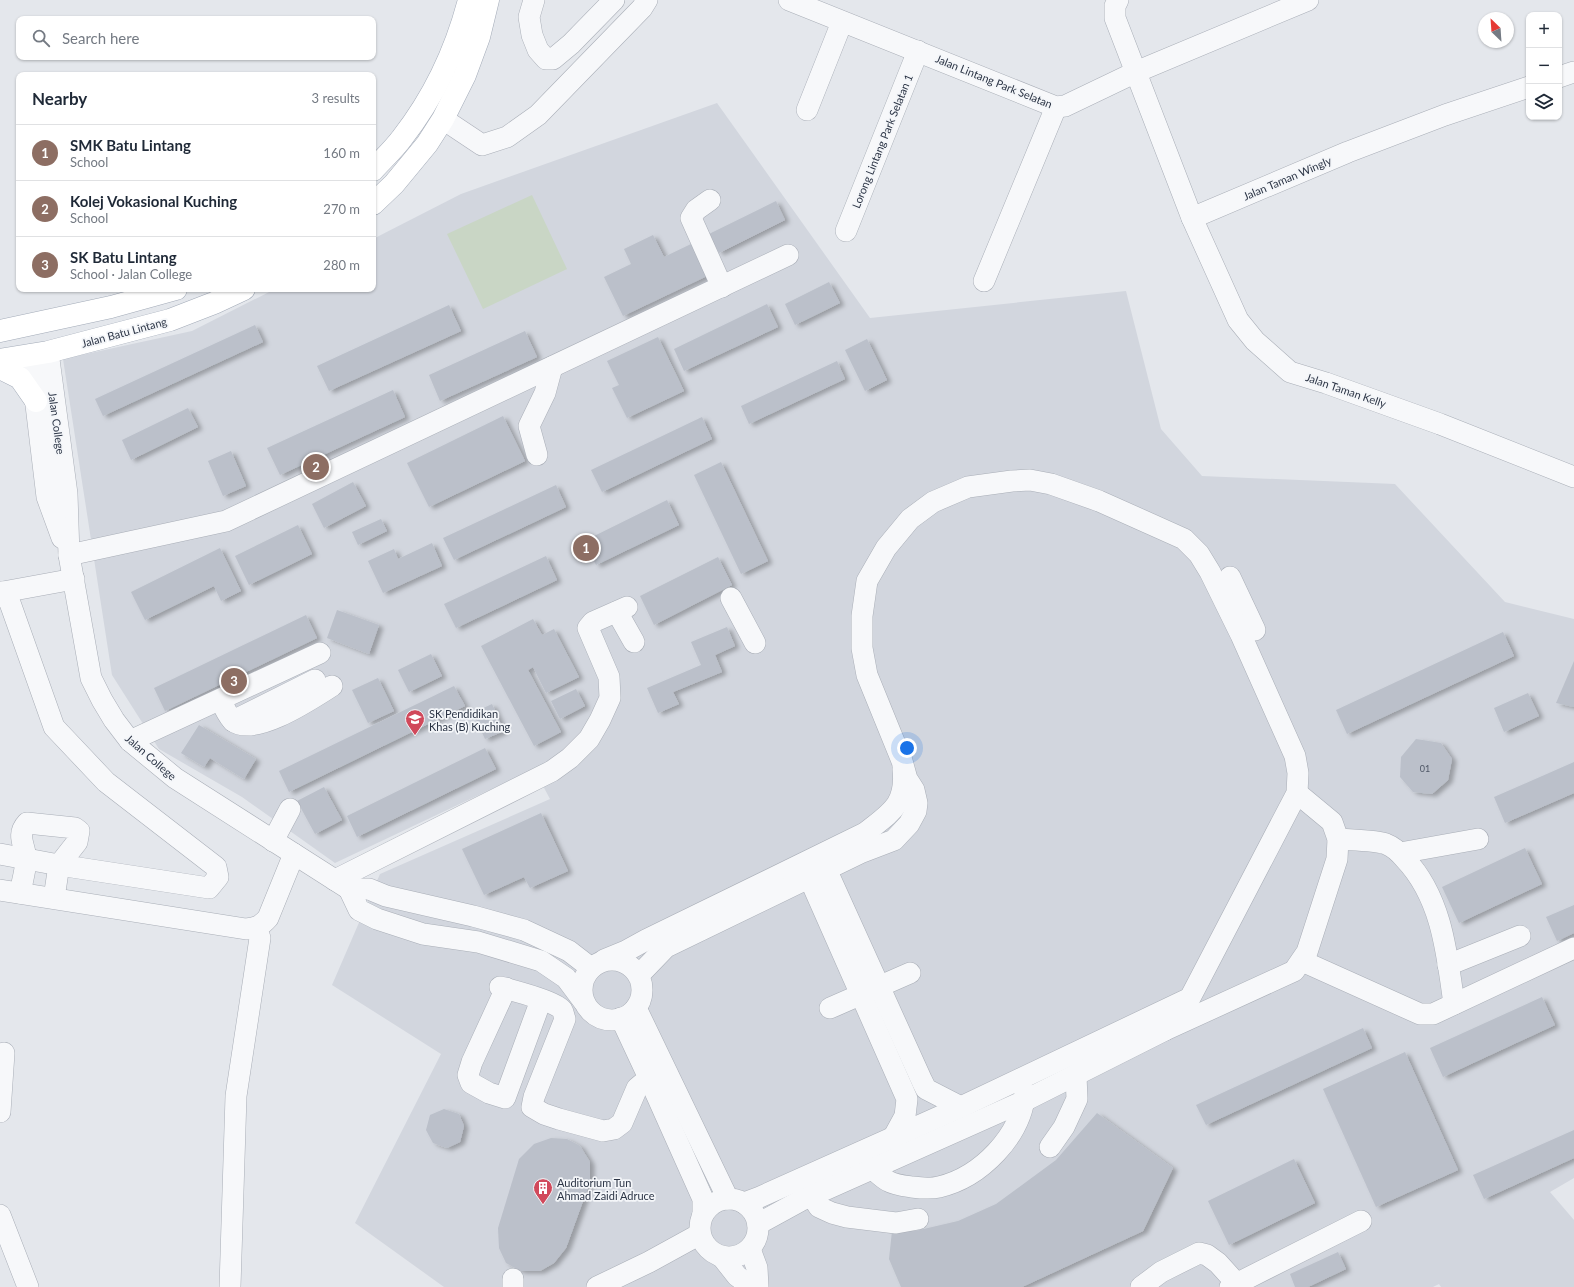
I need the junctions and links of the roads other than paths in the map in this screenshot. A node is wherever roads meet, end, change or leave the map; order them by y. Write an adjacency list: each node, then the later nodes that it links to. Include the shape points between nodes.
1 (469, 0): 18 (main road, via 461,31 427,103 402,139)
2 (488, 0): 17 (main road, via 477,43)
3 (534, 0): 4 (street, via 529,17 532,35 538,50 546,59 553,59 571,44)
4 (614, 0)
5 (647, 0): 17 (street, via 538,115 507,137 482,145)
6 (789, 0): 9 (street, Jalan Lintang Park Selatan)
7 (1118, 0): 11 (street, via 1115,18)
8 (1308, 0): 11 (street, Jalan Lintang Park Selatan)
9 (842, 22): 10 (street, Jalan Lintang Park Selatan); 16 (street)
10 (918, 50): 15 (street, Jalan Lintang Park Selatan); 22 (street, Lorong Lintang Park Selatan 1)
11 (1136, 72): 15 (street, Jalan Lintang Park Selatan, via 1065,106); 21 (street)
12 (1574, 72): 13 (street)
13 (1562, 76)
14 (1526, 88): 21 (street, Jalan Taman Wingly, via 1348,152)
15 (1056, 107): 24 (street)
16 (807, 110)
17 (443, 120): 20 (main road, via 394,184)
18 (376, 167)
19 (710, 200): 25 (street, via 696,210 691,218)
20 (376, 201)
21 (1192, 218): 37 (street, Jalan Taman Kelly, via 1238,320 1254,341 1290,372 1440,424)
22 (846, 231)
23 (788, 255): 25 (street)
24 (984, 280)
25 (722, 287): 33 (street)
26 (165, 292): 28 (main road)
27 (238, 292): 31 (main road, Jalan Batu Lintang, via 170,320)
28 (111, 307): 29 (main road); 31 (main road, via 49,333)
29 (0, 331)
30 (0, 336): 31 (main road, via 22,336)
31 (38, 348): 32 (main road, Jalan Batu Lintang); 35 (street); 38 (street, Jalan College)
32 (0, 360)
33 (552, 367): 36 (street, via 545,393 529,426); 39 (street, via 226,521)
34 (0, 368): 35 (main road, via 20,378)
35 (36, 401): 38 (street)
36 (537, 455)
37 (1574, 476)
38 (57, 496): 39 (street, Jalan College)
39 (69, 555): 41 (street, Jalan College)
40 (1230, 577): 44 (street)
41 (74, 579): 42 (street); 50 (street, Jalan College, via 92,678 114,720)
42 (1, 592): 61 (street, via 10,603 54,727 106,782 216,867 218,877 209,888)
43 (731, 598): 46 (street)
44 (1255, 630)
45 (634, 642): 63 (street, via 622,610 593,622 588,628 609,677 610,698 589,739 570,758 552,772)
46 (755, 643)
47 (320, 653): 49 (street)
48 (324, 683): 49 (street, via 233,721)
49 (220, 700): 50 (street)
50 (130, 741): 56 (street, Jalan College, via 176,778)
51 (902, 761): 52 (street, via 866,675 862,648 862,616 867,582 886,548 910,518 933,502 968,486 1030,480 1051,484 1106,504 1184,539 1199,554 1242,635 1295,756 1298,774); 62 (street, via 917,803 909,824 894,840); 70 (street, via 902,795 893,810 865,833)
52 (1297, 793): 54 (street, via 1332,822); 75 (street)
53 (290, 809): 56 (street)
54 (1338, 839): 57 (street, via 1385,843); 69 (street, via 1337,859)
55 (1478, 839): 57 (street)
56 (273, 840): 59 (street, Jalan College)
57 (1400, 853): 71 (street, via 1416,871 1434,904 1443,934)
58 (0, 854): 60 (street)
59 (294, 854): 63 (street, Jalan College); 66 (street, via 268,918)
60 (26, 859): 61 (street); 61 (street, via 22,828 28,823 75,828 79,831 77,842); 64 (street)
61 (59, 865): 65 (street)
62 (818, 873): 73 (street, via 666,947); 74 (street)
63 (342, 885): 70 (street, via 369,889 386,896 524,930); 77 (street, via 359,910 377,920 423,934 478,942 542,961 566,978)
64 (10, 892): 65 (street)
65 (54, 898): 66 (street, via 246,929)
66 (256, 928): 106 (street, via 260,938 236,1096)
67 (1520, 936): 71 (street)
68 (1574, 948): 78 (street)
69 (1302, 961): 78 (street, via 1420,1014 1433,1014); 81 (street, via 1294,971)
70 (598, 964): 73 (street, via 620,960); 77 (street, via 585,975 582,984)
71 (1448, 965): 78 (street)
72 (910, 973): 74 (street)
73 (639, 975): 80 (street, via 642,983 640,1000)
74 (869, 990): 79 (street); 89 (street, via 926,1089); 91 (street, via 907,1099 905,1116)
75 (1190, 998): 81 (street); 85 (street)
76 (541, 1000): 86 (street); 86 (street, via 503,987 472,1062 468,1075 470,1083); 88 (street, via 562,1010 565,1020 534,1096)
77 (584, 1002): 80 (street, via 590,1011 610,1020)
78 (1454, 1004)
79 (830, 1008)
80 (628, 1013): 84 (street); 95 (street)
81 (1165, 1030): 83 (street)
82 (4, 1054): 90 (street)
83 (1076, 1076): 87 (street); 92 (street, via 1077,1099 1064,1127)
84 (649, 1078): 88 (street, via 638,1088 622,1123 614,1129 603,1131 544,1114); 99 (street, via 703,1199)
85 (1019, 1079): 87 (street, via 1024,1090); 89 (street)
86 (505, 1098): 88 (street)
87 (1024, 1101): 93 (street); 93 (street, via 1015,1124 1002,1146 980,1167 962,1178 939,1187 906,1186 888,1181)
88 (532, 1107)
89 (961, 1107): 91 (street)
90 (0, 1112)
91 (893, 1138): 95 (street, via 760,1197)
92 (1050, 1147)
93 (871, 1168): 94 (street)
94 (812, 1196): 97 (street, via 820,1208 847,1217 896,1223); 100 (street)
95 (736, 1201): 99 (street, via 713,1203); 100 (street, via 750,1208)
96 (0, 1216): 105 (street)
97 (918, 1219)
98 (1361, 1221): 104 (street)
99 (701, 1224): 102 (street, via 702,1241); 103 (street)
100 (758, 1224): 101 (street, via 755,1241)
101 (750, 1249): 102 (street, via 732,1258); 109 (street, via 757,1268)
102 (717, 1255): 103 (street, via 686,1253); 108 (street, via 737,1276)
103 (649, 1262): 107 (street)
104 (1234, 1285): 110 (street, via 1218,1263 1199,1253 1161,1272)
105 (28, 1287)
106 (230, 1287)
107 (597, 1287)
108 (752, 1287)
109 (758, 1287)
110 (1141, 1287)

